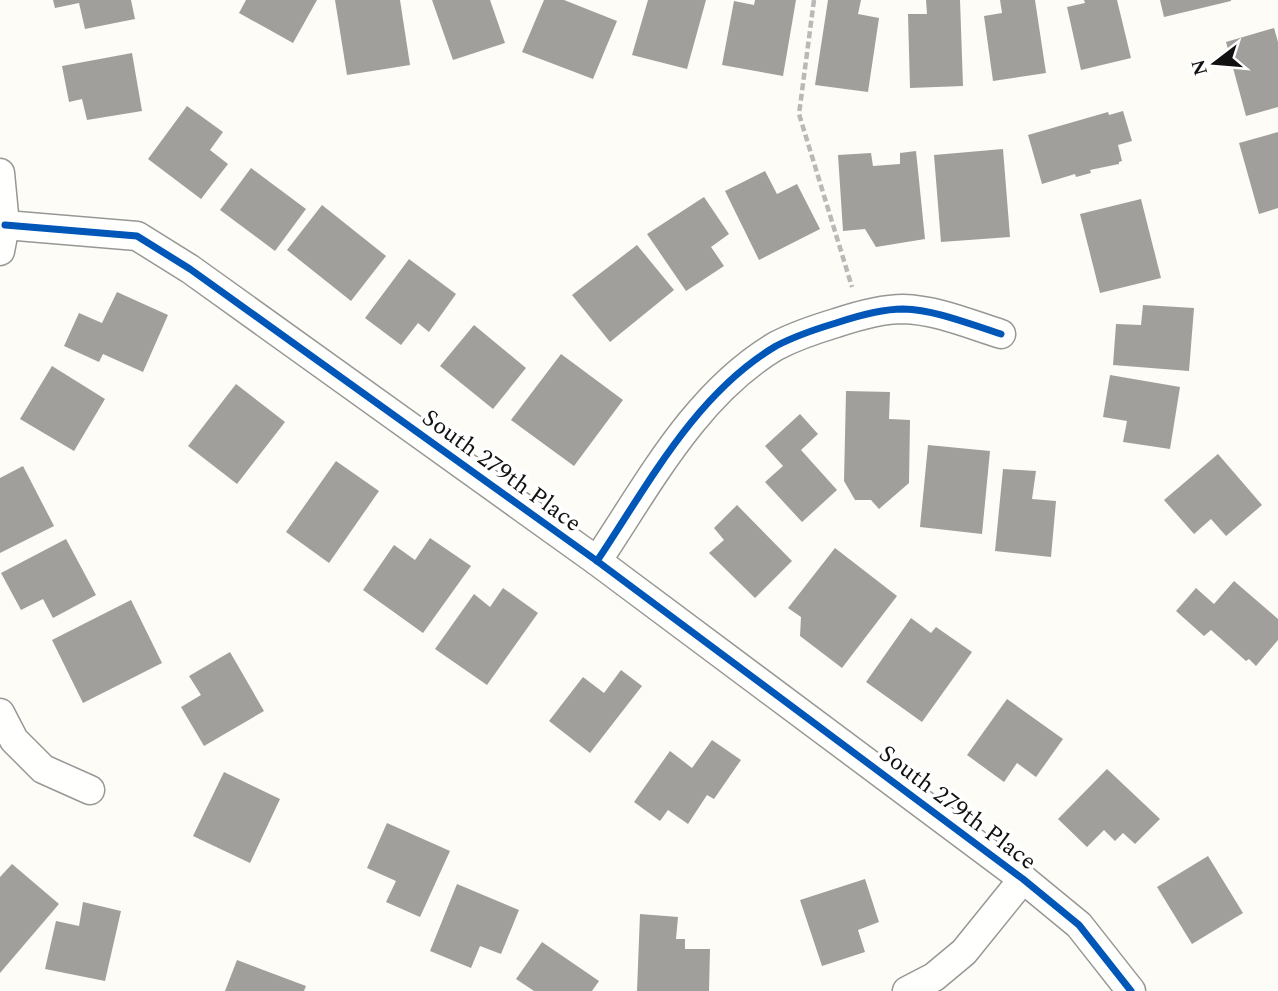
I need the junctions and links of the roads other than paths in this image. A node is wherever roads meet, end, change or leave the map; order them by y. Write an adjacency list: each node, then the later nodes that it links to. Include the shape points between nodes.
1 (0, 173): 2 (street)
2 (2, 238): 4 (street, South 279th Place, via 137,236 190,269)
3 (1001, 334): 4 (street, via 935,313 902,309 860,315 777,346 721,389 685,429)
4 (597, 561): 7 (street, South 279th Place)
5 (0, 713): 6 (street, via 14,740 43,769)
6 (90, 790)
7 (1023, 879): 8 (street, via 964,952 934,977); 9 (street, South 279th Place, via 1079,925)
8 (907, 991)
9 (1131, 991)

